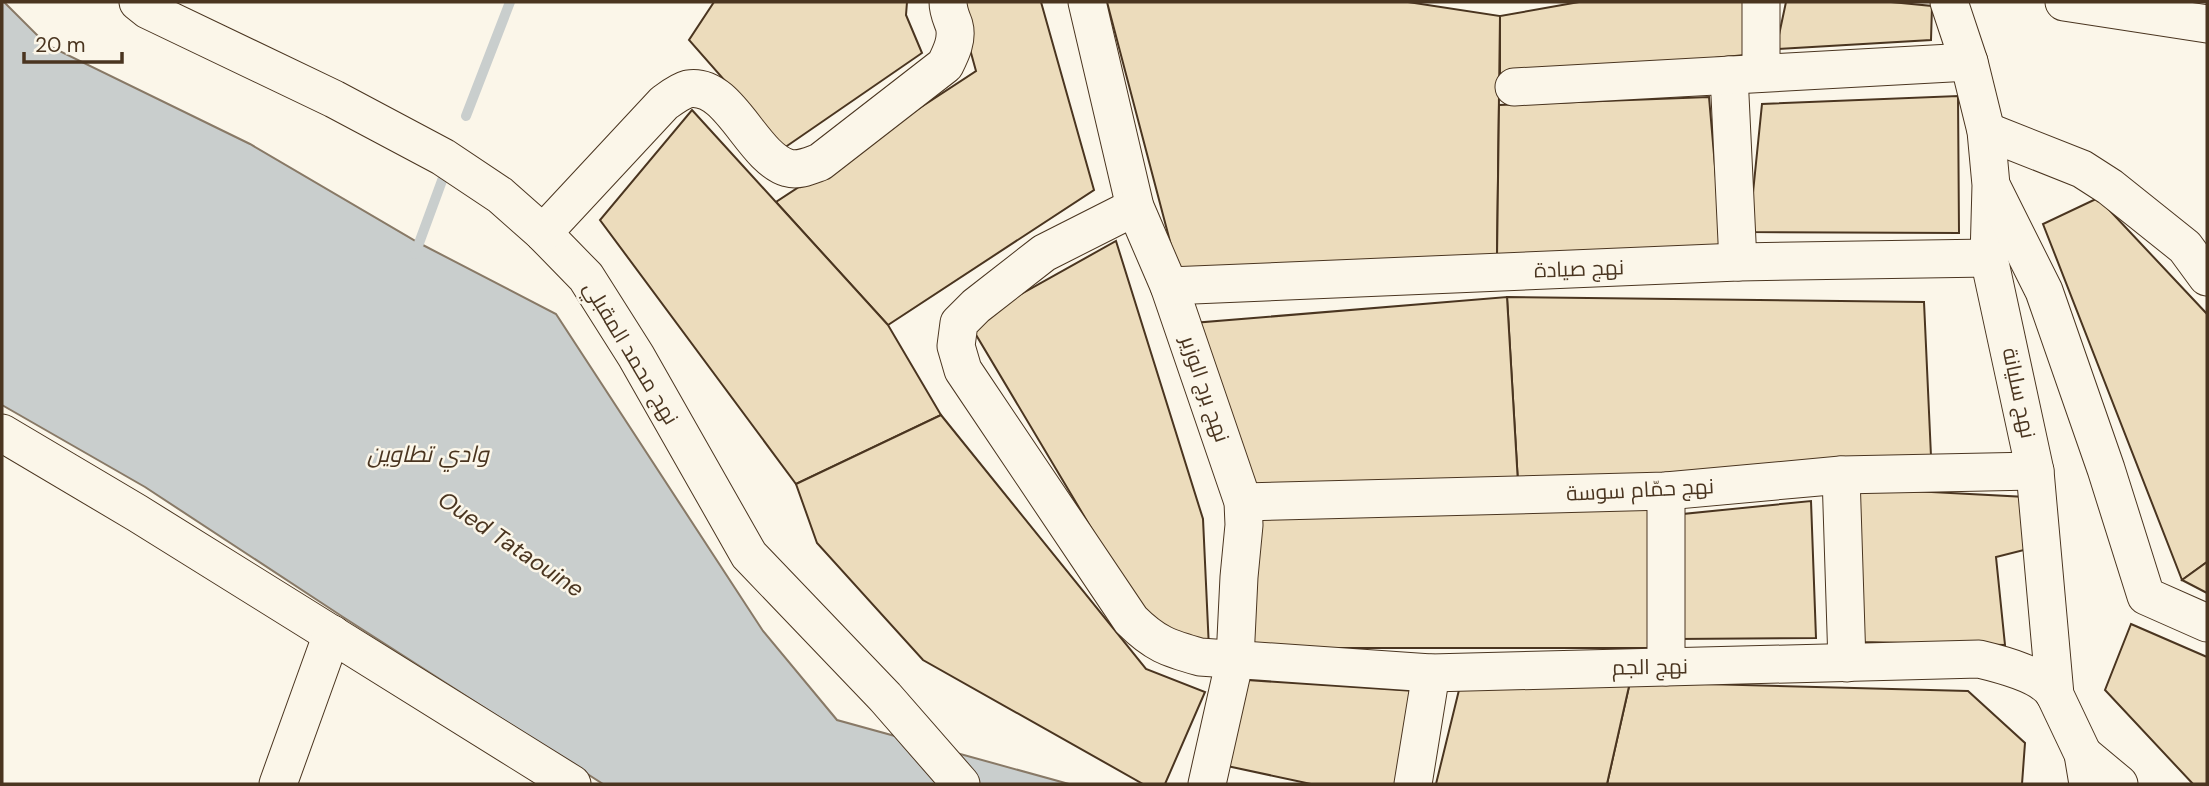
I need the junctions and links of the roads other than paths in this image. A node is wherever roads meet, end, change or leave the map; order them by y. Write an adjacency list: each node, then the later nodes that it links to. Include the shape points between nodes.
1 (138, 2): 14 (street, نهج محمد المقبلي, via 443,157 499,195)
2 (948, 2): 14 (street, via 955,29 944,65 820,162 802,169 787,168 771,157 716,96 702,89 685,89 664,103)
3 (1087, 2): 13 (street, نهج برج الوزير)
4 (1762, 2): 9 (street)
5 (1949, 2): 8 (street, نهج سليانة)
6 (2064, 2): 7 (street)
7 (2207, 24)
8 (1969, 62): 9 (street); 11 (street, نهج سليانة)
9 (1745, 74): 10 (street); 16 (street)
10 (1514, 88)
11 (1986, 131): 12 (street, نهج سليانة); 17 (street, via 2082,169 2110,187 2185,247)
12 (1991, 185): 15 (street, نهج سليانة); 24 (street, via 2044,291 2146,596)
13 (1135, 207): 18 (street, نهج برج الوزير); 26 (street, نهج الجم, via 1044,253 998,287 959,323 956,345 963,370 1131,620 1169,649)
14 (543, 233): 32 (street, نهج محمد المقبلي, via 586,277 749,555)
15 (1989, 258): 16 (street, نهج صيادة); 20 (street, نهج سليانة)
16 (1738, 262): 18 (street, نهج صيادة)
17 (2207, 277)
18 (1169, 286): 23 (street, نهج برج الوزير)
19 (2, 433): 25 (street)
20 (2035, 471): 21 (street, نهج حمّام سوسة); 30 (street, نهج سليانة)
21 (1841, 475): 22 (street, نهج حمّام سوسة); 27 (street)
22 (1666, 491): 23 (street, نهج حمّام سوسة); 28 (street)
23 (1243, 502): 26 (street, نهج برج الوزير)
24 (2207, 623)
25 (332, 634): 33 (street); 34 (street)
26 (1235, 659): 29 (street, نهج الجم); 35 (street, نهج برج الوزير)
27 (1847, 663): 28 (street, نهج الجم); 30 (street, نهج الجم, via 1979,659 2014,668 2051,688)
28 (1666, 667): 29 (street, نهج الجم)
29 (1432, 673): 36 (street)
30 (2055, 695): 31 (street, نهج سليانة)
31 (2086, 769): 37 (street)
32 (957, 780)
33 (278, 784)
34 (572, 784)
35 (1209, 784)
36 (1413, 784)
37 (2119, 784)

